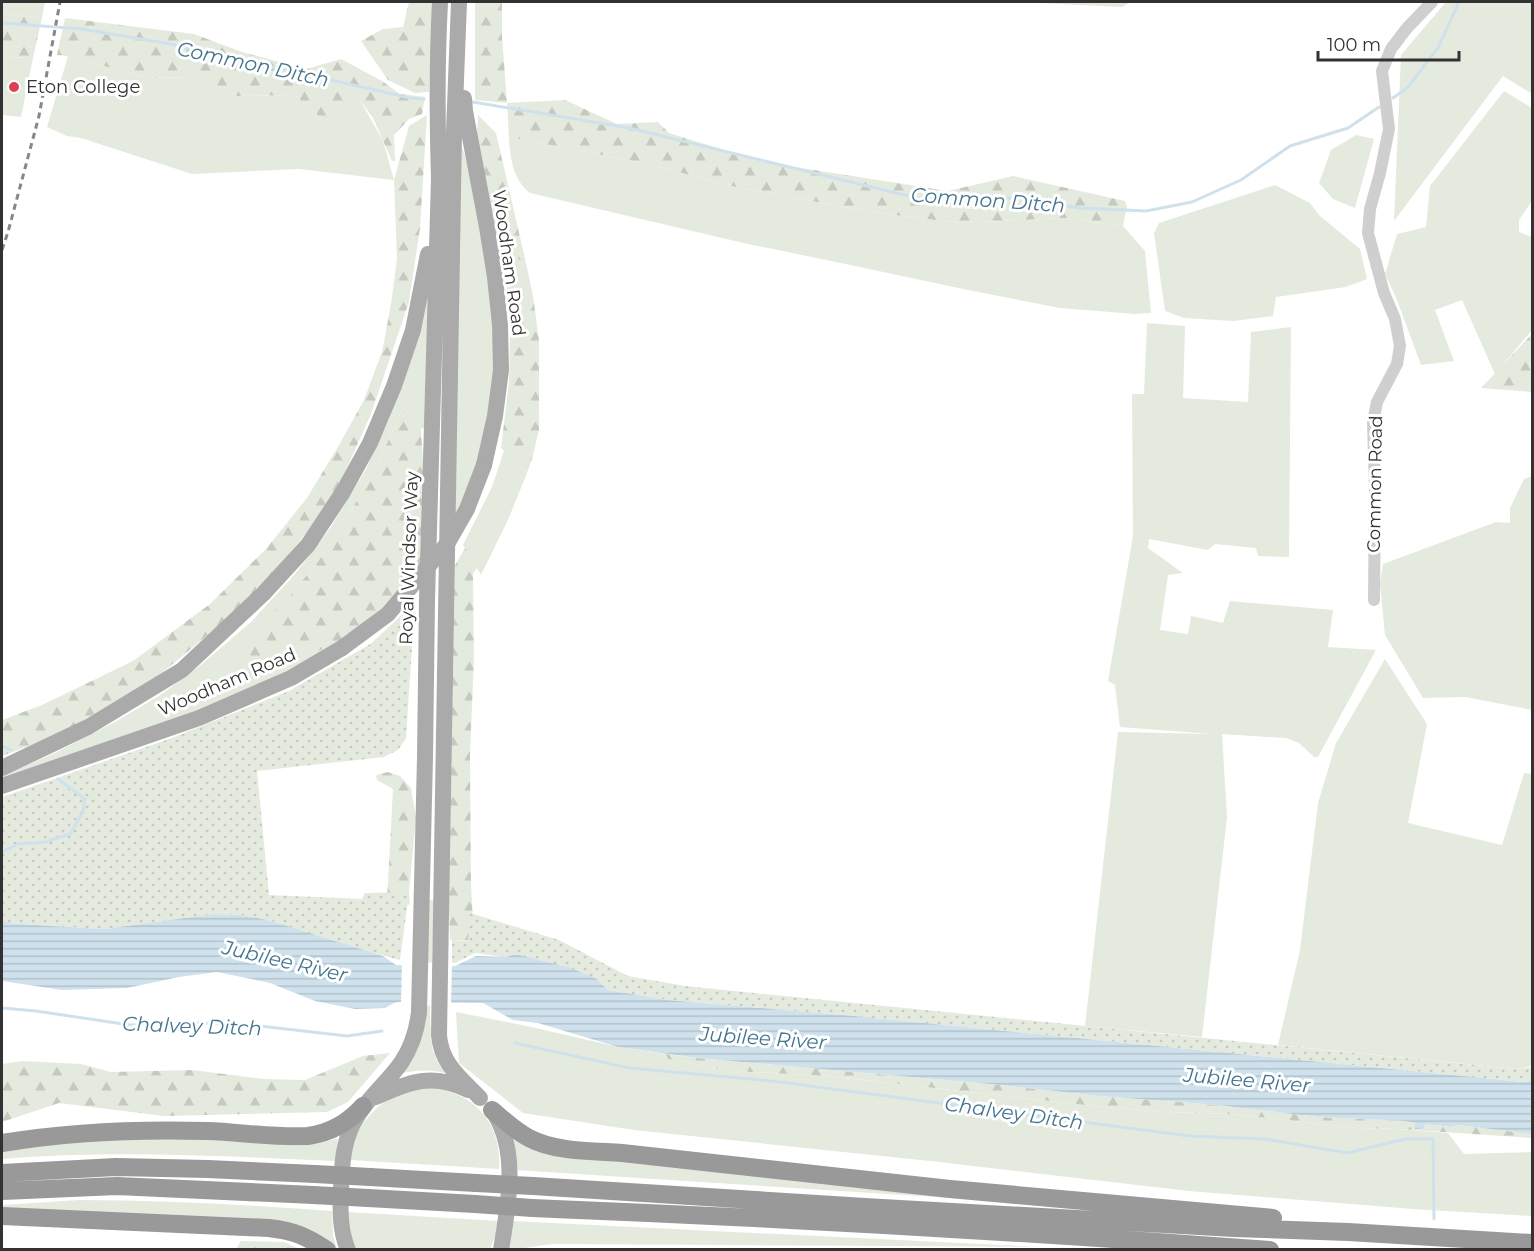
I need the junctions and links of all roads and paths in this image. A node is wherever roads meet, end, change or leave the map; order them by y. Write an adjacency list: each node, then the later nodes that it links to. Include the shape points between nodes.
1 (440, 2): 5 (main road, Royal Windsor Way)
2 (460, 2): 4 (main road, Woodham Road, via 460,73 465,111)
3 (1432, 2): 6 (street, Common Road, via 1391,50 1382,71 1389,129 1368,233 1400,346 1397,364 1377,402 1372,422)
4 (462, 132): 8 (main road, Woodham Road, bridge, via 489,237 500,325 501,370 484,465 467,509 447,544 388,614 342,648 291,678 199,718); 10 (main road, Royal Windsor Way, via 439,1042 452,1069)
5 (439, 178): 7 (main road, Woodham Road, via 413,330 394,386 343,492 308,545 263,594 182,670 88,728); 9 (main road, Royal Windsor Way, via 419,1012 405,1058)
6 (1374, 600)
7 (2, 768)
8 (2, 786)
9 (366, 1103): 10 (main road, via 405,1084 431,1080 458,1085); 11 (highway, via 338,1127 308,1136 124,1131); 18 (main road, Royal Windsor Way, via 348,1136 342,1160 340,1217)
10 (486, 1104): 15 (highway, via 531,1139 552,1146 982,1192 1270,1217); 19 (main road, Royal Windsor Way, via 506,1138 510,1170)
11 (2, 1143)
12 (2, 1173): 15 (highway, bridge, via 117,1167 208,1169)
13 (2, 1191): 20 (highway, bridge, via 117,1186 313,1195)
14 (2, 1216): 17 (highway, via 269,1228 290,1231)
15 (1348, 1232): 16 (highway)
16 (1533, 1243)
17 (327, 1250)
18 (348, 1250)
19 (501, 1250)
20 (1270, 1250)

